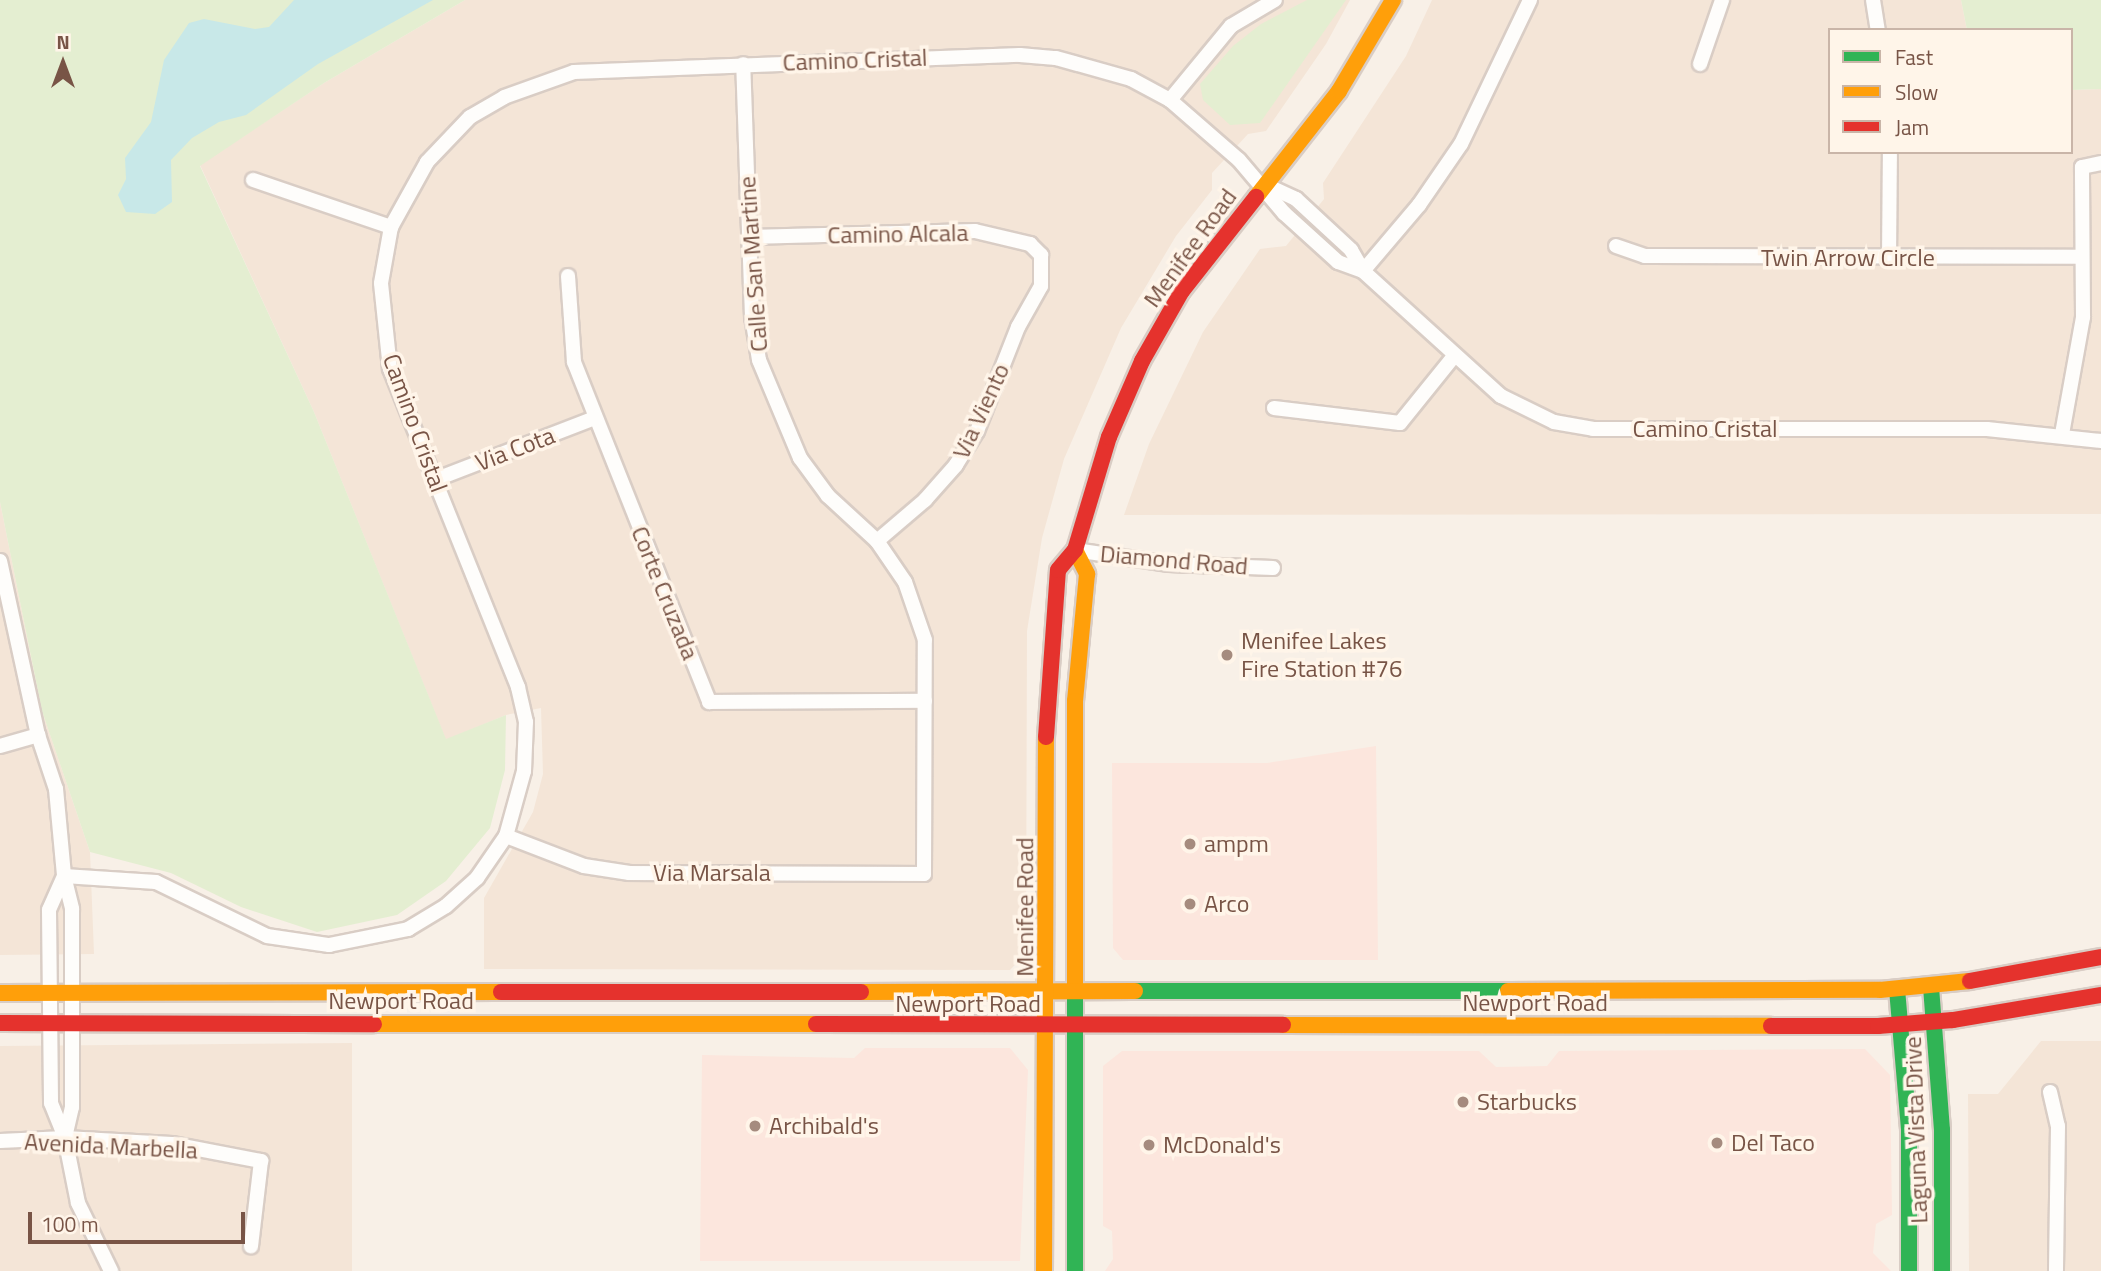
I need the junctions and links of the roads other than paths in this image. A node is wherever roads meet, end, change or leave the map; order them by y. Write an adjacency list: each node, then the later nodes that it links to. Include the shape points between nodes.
1 (1275, 0): 9 (street, via 1231,26)
2 (1393, 0): 13 (main road, Menifee Road, via 1339,91)
3 (1530, 0): 20 (street, via 1461,144 1419,205)
4 (1722, 0): 8 (street)
5 (1873, 0): 6 (street)
6 (1878, 28)
7 (743, 64): 9 (street, Camino Cristal, via 1044,57 1092,66); 14 (street, Camino Cristal, via 574,72 515,92 470,117 446,139 410,187); 15 (street, Calle San Martine)
8 (1700, 64)
9 (1170, 100): 13 (street, Camino Cristal)
10 (1890, 154): 19 (street)
11 (2101, 163): 18 (street, via 2082,167)
12 (253, 180): 14 (street)
13 (1265, 185): 20 (street, Camino Cristal, via 1296,199 1351,250); 29 (main road, Menifee Road, via 1182,291 1142,361 1109,437)
14 (391, 227): 27 (street, Camino Cristal, via 381,282 390,369)
15 (749, 237): 17 (street, Camino Alcala, via 975,231 1021,240); 28 (street, Calle San Martine, via 759,360 775,405 800,458 828,496)
16 (1616, 246): 19 (street, Twin Arrow Circle, via 1645,256)
17 (1041, 255): 28 (street, Via Viento, via 1041,286 1018,327 976,431 956,465 925,500)
18 (2082, 257): 19 (street, Twin Arrow Circle); 25 (street, via 2082,317)
19 (1889, 258)
20 (1363, 271): 22 (street, Camino Cristal)
21 (568, 276): 24 (street, Corte Cruzada, via 574,362)
22 (1454, 356): 23 (street, via 1399,424); 25 (street, Camino Cristal, via 1502,397 1573,427)
23 (1274, 408)
24 (595, 418): 27 (street, Via Cota); 32 (street, Corte Cruzada, via 709,702)
25 (2062, 434): 26 (street, Camino Cristal)
26 (2101, 441)
27 (434, 480): 35 (street, Camino Cristal, via 518,687 526,722 520,798)
28 (877, 541): 32 (street, Calle San Martine, via 918,610 925,640)
29 (1075, 550): 30 (street, Diamond Road, via 1169,564); 41 (main road, Menifee Road, via 1087,573 1075,701); 45 (main road, Menifee Road, via 1058,570 1047,673)
30 (1273, 568)
31 (1, 570): 33 (street)
32 (925, 702): 36 (street, Calle San Martine)
33 (38, 736): 34 (street); 37 (street, via 56,789)
34 (0, 746)
35 (506, 836): 36 (street, Via Marsala, via 584,866 629,873); 37 (street, Camino Cristal, via 477,878 408,929 329,945 267,936 156,883)
36 (924, 874)
37 (64, 876): 43 (street, via 49,910); 44 (street, via 72,909)
38 (2101, 957): 39 (main road, Newport Road)
39 (1931, 987): 40 (main road, Newport Road); 47 (main road, Laguna Vista Drive)
40 (1897, 989): 41 (main road, Newport Road); 51 (main road, Laguna Vista Drive)
41 (1078, 992): 45 (main road, Newport Road); 53 (main road, Menifee Road)
42 (0, 993): 43 (main road, Newport Road)
43 (50, 993): 44 (main road, Newport Road); 49 (street)
44 (73, 993): 45 (main road, Newport Road); 50 (street)
45 (1047, 993): 52 (main road, Menifee Road)
46 (2101, 995): 47 (main road, Newport Road)
47 (1935, 1022): 51 (main road, Newport Road); 62 (main road, Laguna Vista Drive)
48 (0, 1023): 49 (main road, Newport Road)
49 (50, 1024): 50 (main road, Newport Road); 55 (street, via 51,1103)
50 (73, 1024): 52 (main road, Newport Road); 55 (street, via 72,1107)
51 (1900, 1024): 53 (main road, Newport Road); 61 (main road, Laguna Vista Drive, via 1909,1130)
52 (1046, 1027): 53 (main road, Newport Road); 59 (main road, Menifee Road)
53 (1078, 1027): 60 (main road, Menifee Road)
54 (2050, 1092): 63 (street, via 2057,1126)
55 (65, 1138): 56 (street, Avenida Marbella); 57 (street, Avenida Marbella, via 172,1144 261,1161); 58 (street, via 78,1203)
56 (0, 1141)
57 (251, 1246)
58 (111, 1271)
59 (1044, 1271)
60 (1075, 1271)
61 (1909, 1271)
62 (1942, 1271)
63 (2056, 1271)

